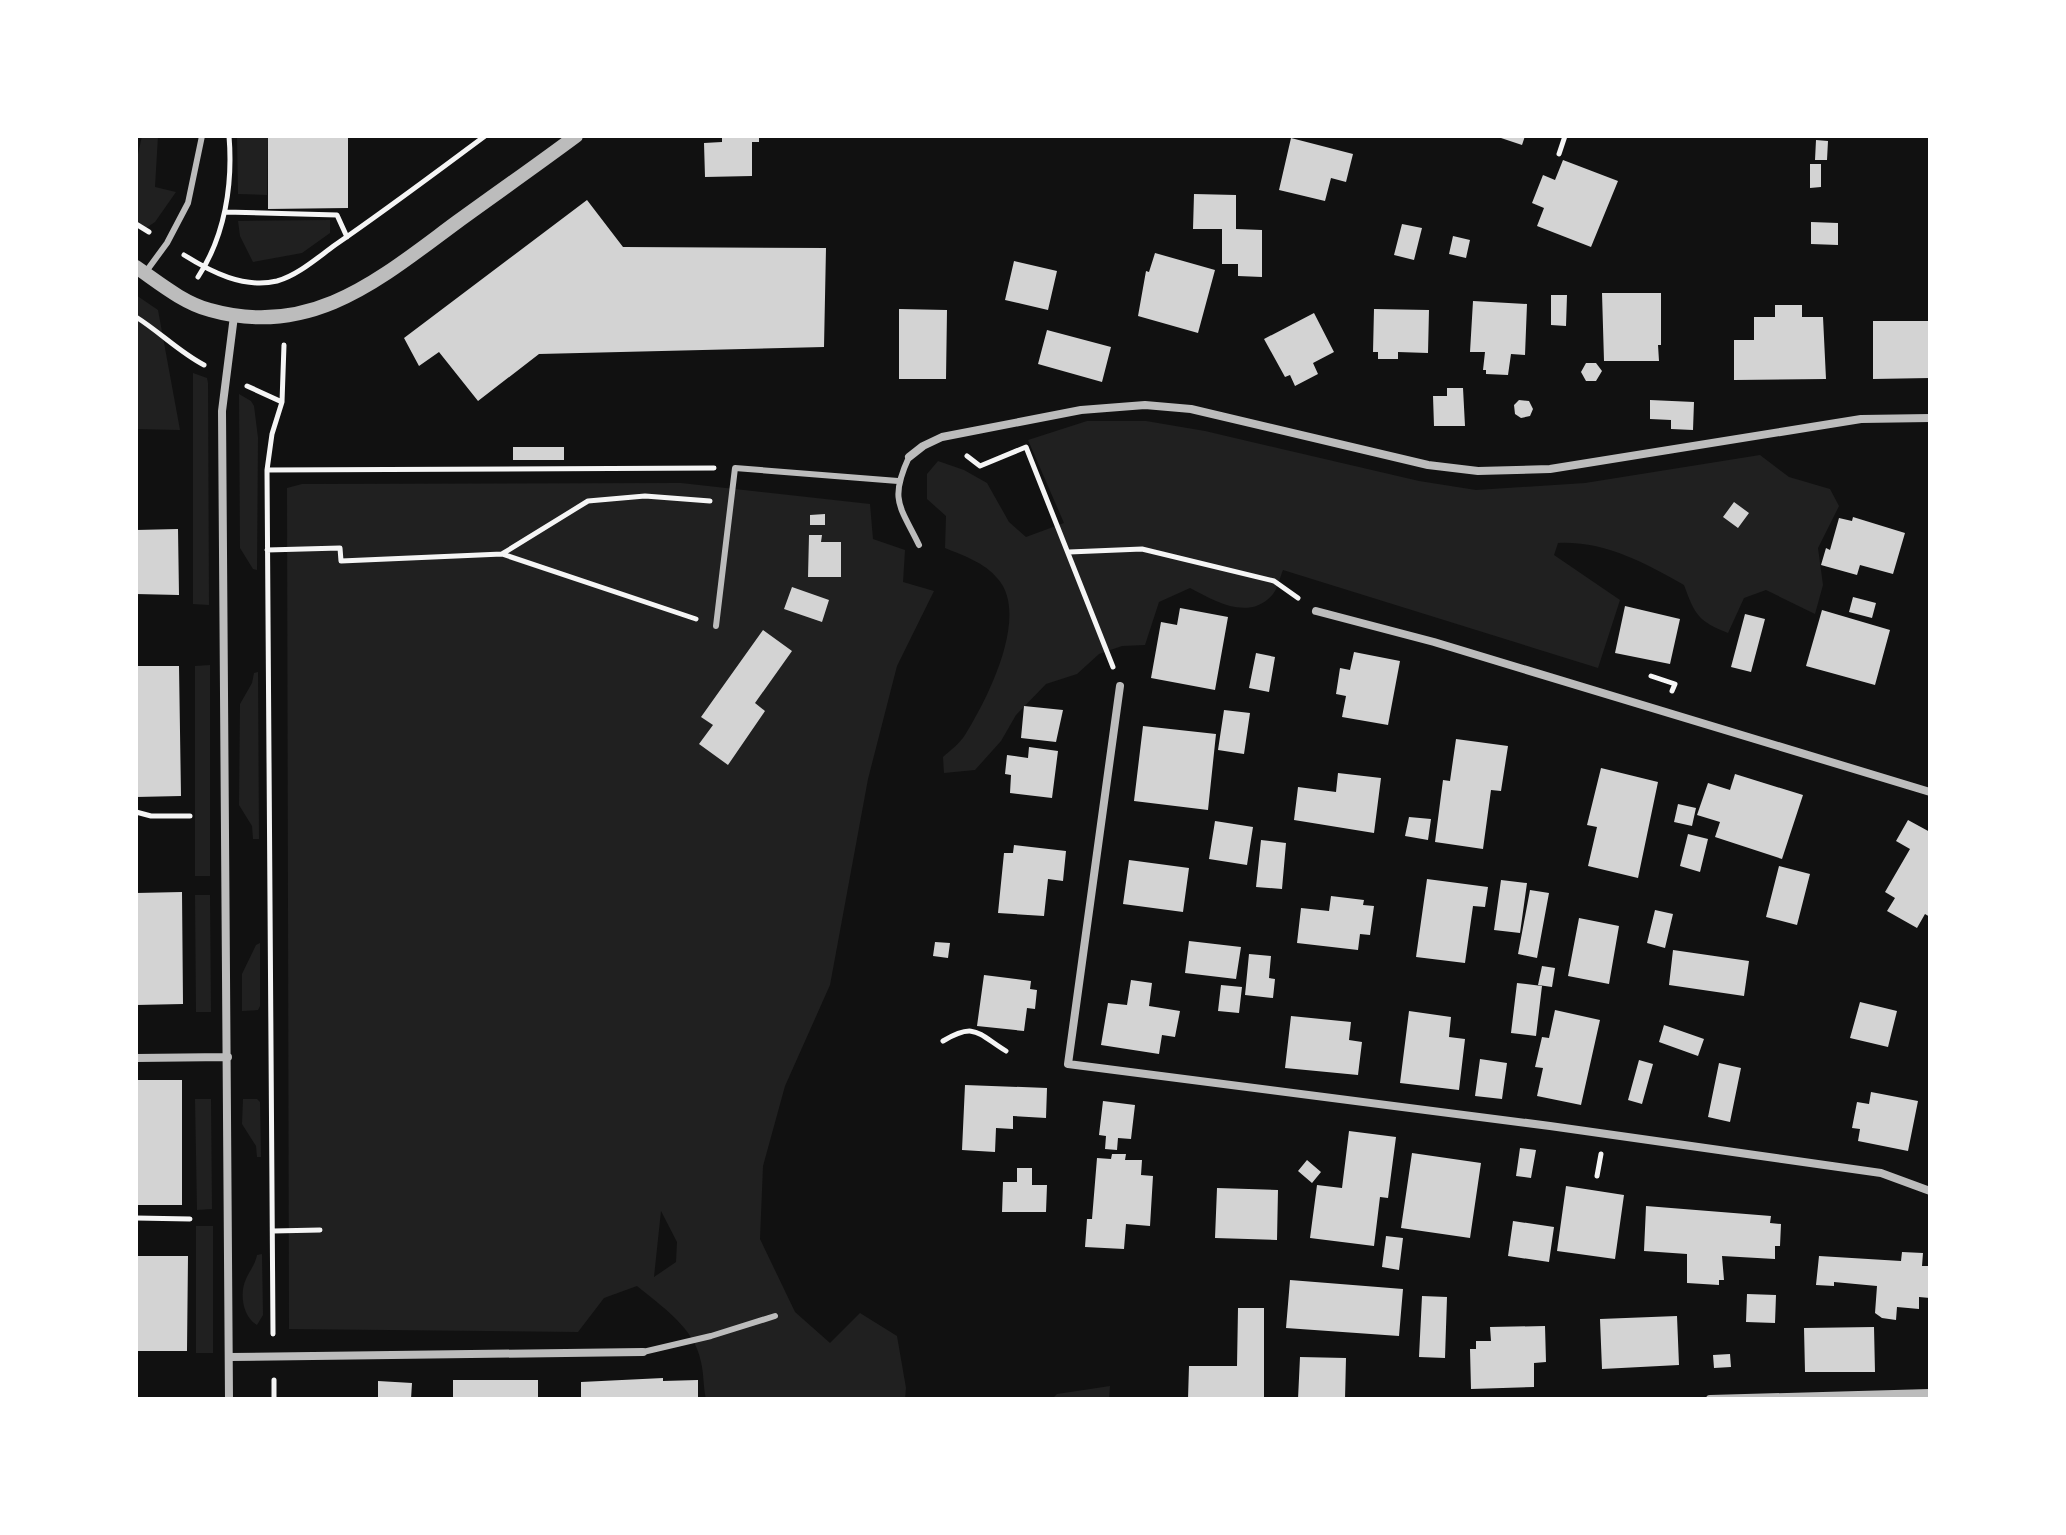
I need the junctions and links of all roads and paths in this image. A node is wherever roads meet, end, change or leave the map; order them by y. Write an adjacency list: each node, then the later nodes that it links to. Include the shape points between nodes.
1 (202, 136): 9 (lane, via 188,203 167,243)
2 (229, 136): 7 (path)
3 (485, 136): 8 (path)
4 (576, 136): 10 (street, via 360,291 310,312)
5 (1565, 136): 6 (path)
6 (1559, 154)
7 (225, 212): 8 (path, via 337,215); 8 (path, via 204,268 245,282 278,281)
8 (347, 237)
9 (141, 270): 10 (street, via 207,310)
10 (234, 316): 40 (street, via 222,411)
11 (136, 317): 13 (path)
12 (168, 328): 13 (path)
13 (164, 335): 15 (path)
14 (284, 345): 17 (path)
15 (207, 366)
16 (240, 383): 17 (path)
17 (282, 402): 22 (path)
18 (1930, 418): 19 (street, via 1861,419 1550,469 1478,471 1428,465 1191,409 1117,405 942,437)
19 (909, 457): 23 (lane)
20 (995, 459): 27 (path, via 1026,447)
21 (735, 468): 22 (path); 23 (lane); 24 (lane)
22 (267, 470): 26 (path)
23 (898, 481): 25 (lane, via 898,501)
24 (731, 502): 28 (path, via 645,496 588,501); 30 (lane)
25 (919, 545)
26 (267, 550): 28 (path, via 340,548 341,561); 46 (path)
27 (1069, 552): 29 (path, via 1142,549 1274,581); 31 (path)
28 (502, 554): 30 (path)
29 (1316, 611): 35 (street)
30 (716, 626)
31 (1109, 656)
32 (1651, 676): 33 (path)
33 (1675, 684)
34 (1120, 686): 42 (street, via 1068,1064 1881,1173)
35 (1930, 792)
36 (136, 812): 37 (path)
37 (190, 816)
38 (943, 1041): 39 (path, via 972,1030)
39 (1006, 1051)
40 (228, 1057): 41 (street); 49 (street)
41 (136, 1058)
42 (1930, 1191)
43 (136, 1218): 44 (path)
44 (190, 1219)
45 (320, 1230): 46 (path)
46 (273, 1231): 50 (path)
47 (775, 1316): 48 (lane)
48 (643, 1352): 50 (street)
49 (230, 1357): 50 (street); 52 (street)
50 (274, 1357): 53 (path)
51 (1930, 1393): 54 (street)
52 (229, 1399)
53 (274, 1399)
54 (1710, 1399)

